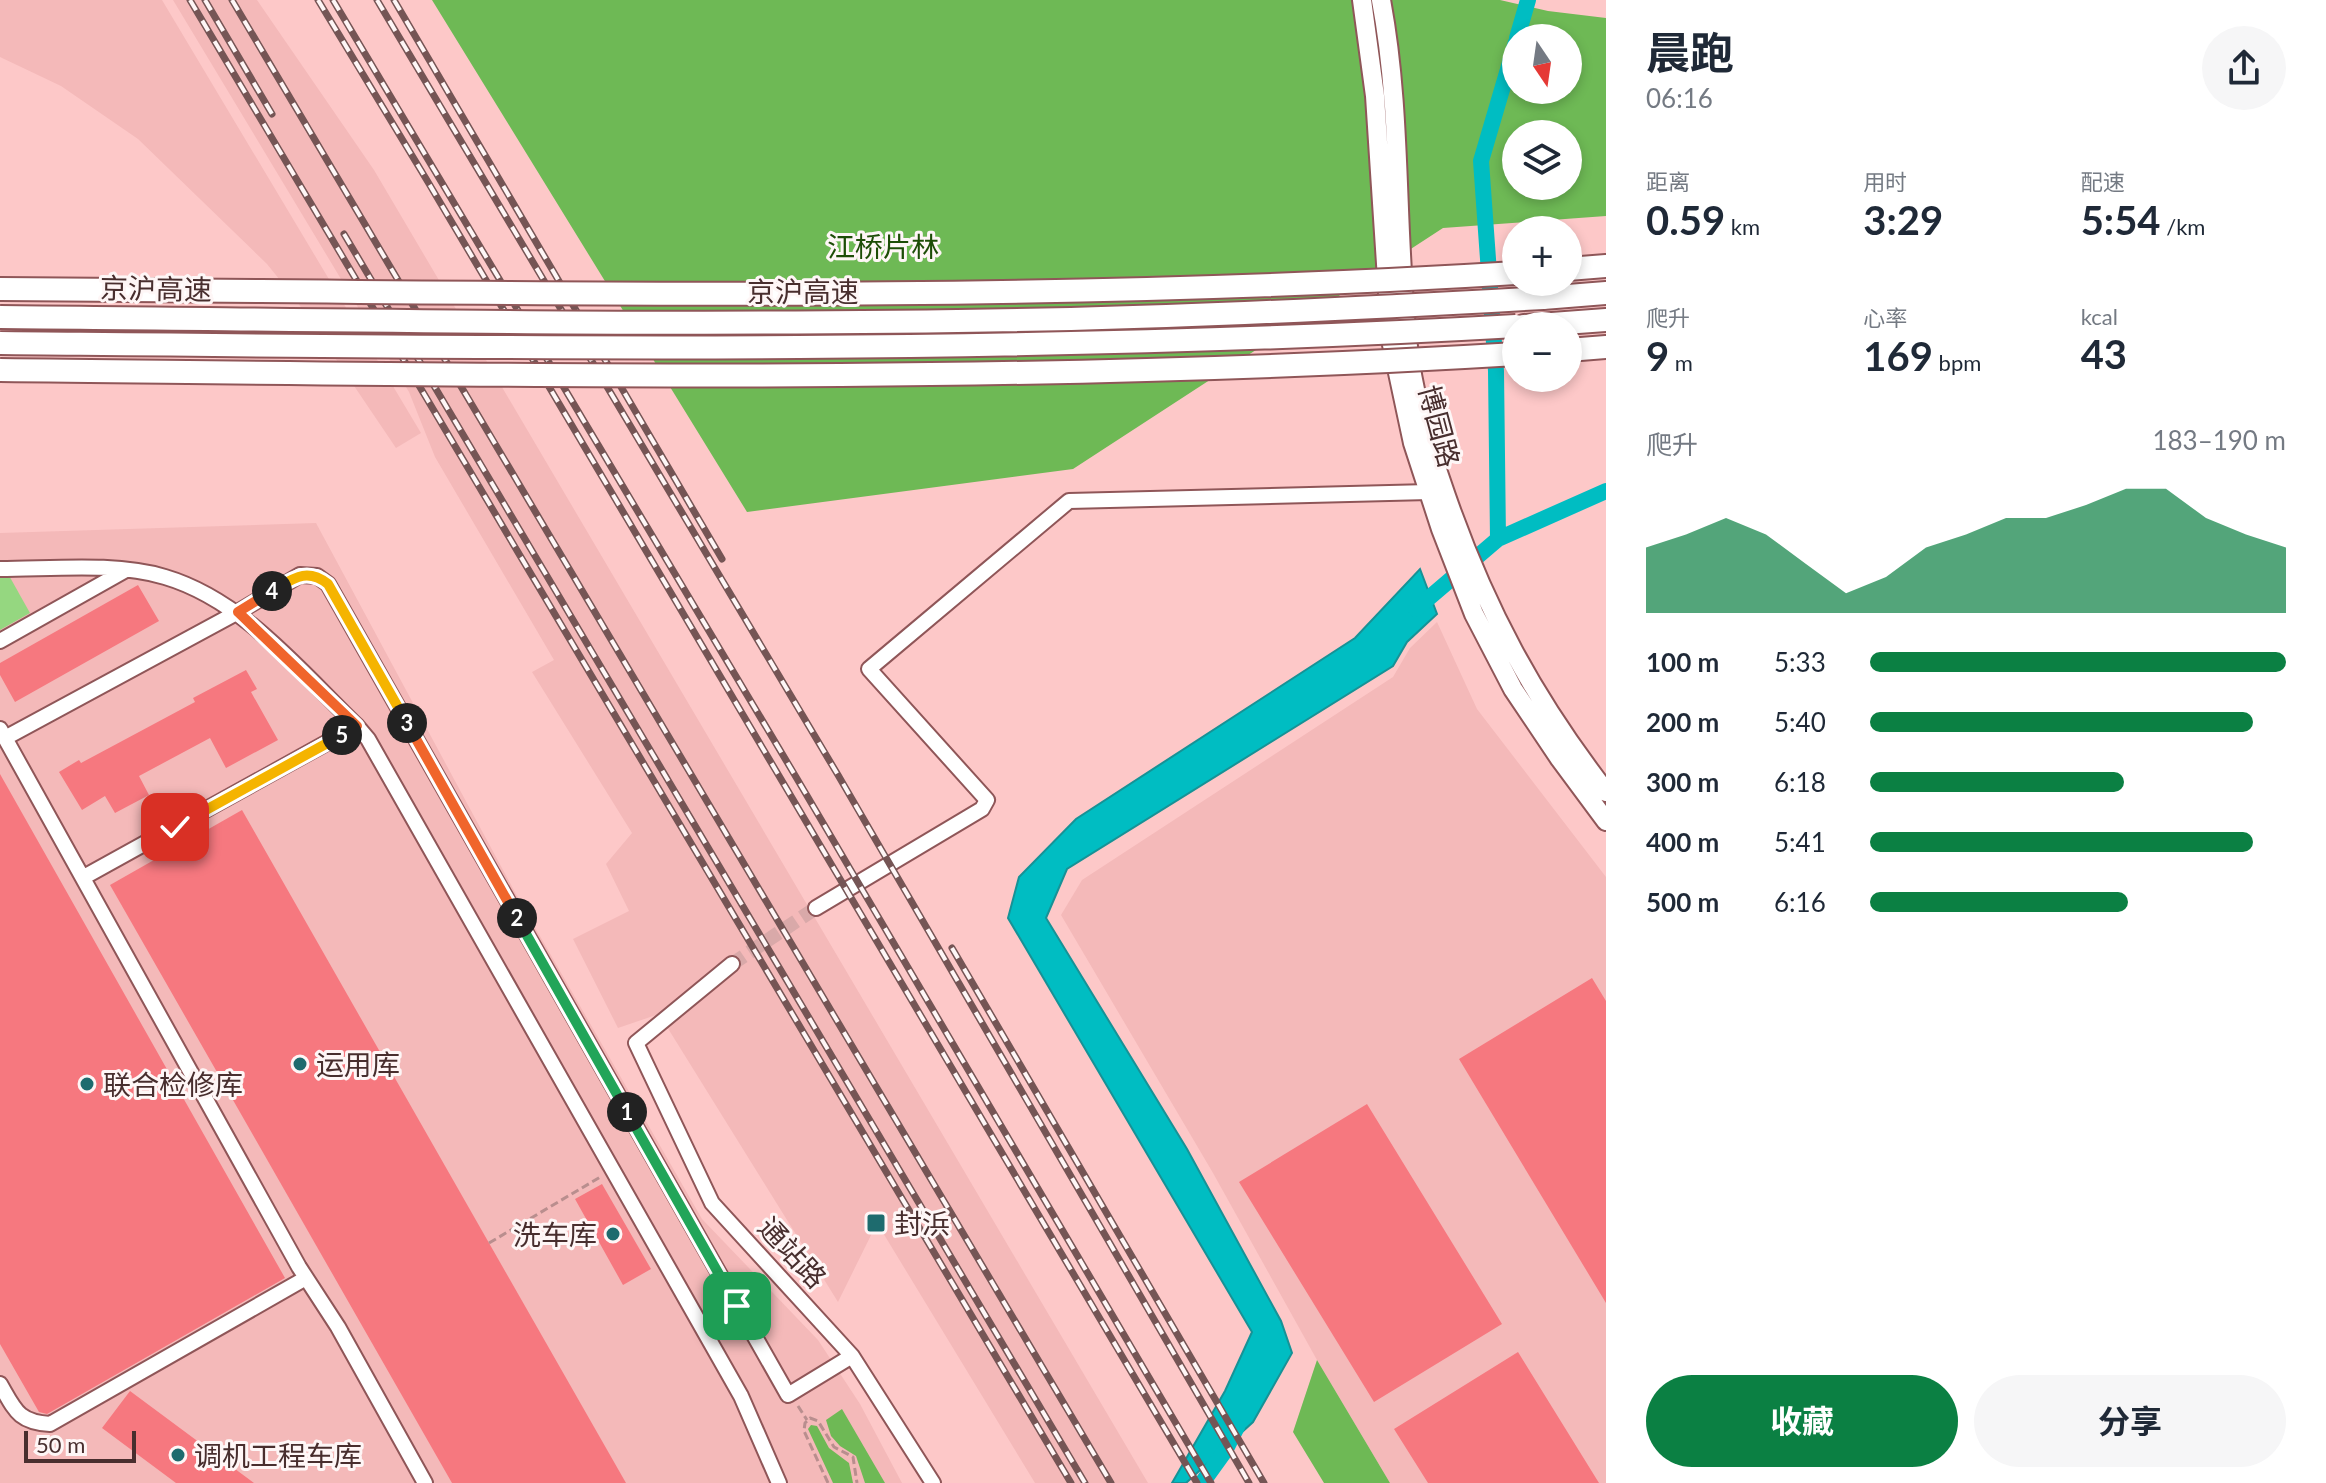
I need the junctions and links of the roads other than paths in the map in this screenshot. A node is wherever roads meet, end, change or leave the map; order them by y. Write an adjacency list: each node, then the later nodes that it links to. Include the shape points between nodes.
1 (1362, 0): 17 (main road, 博园路, via 1376,109 1391,340)
2 (1381, 0): 18 (main road, 博园路, via 1393,94 1407,339)
3 (1606, 266): 4 (highway)
4 (1582, 268)
5 (1502, 274): 6 (highway, 京沪高速, bridge, via 1201,289 949,293)
6 (0, 289)
7 (1606, 293): 8 (highway, 京沪高速, bridge, via 1336,310 1005,320 582,323)
8 (0, 317)
9 (1606, 320): 10 (highway)
10 (1582, 322)
11 (1502, 327): 12 (highway, 京沪高速, bridge, via 1337,337 848,348)
12 (0, 343)
13 (1606, 347): 14 (highway)
14 (1582, 349)
15 (1502, 355): 16 (highway, bridge, via 965,374)
16 (0, 370)
17 (1429, 492): 18 (main road, 博园路); 29 (street, via 1069,501 869,669 987,800 982,809)
18 (1451, 534): 21 (main road, 博园路)
19 (0, 569): 20 (street)
20 (126, 570): 22 (street, via 179,581); 23 (street)
21 (1476, 597): 26 (main road, 博园路, via 1573,750); 27 (main road, 博园路, via 1513,689)
22 (238, 612): 24 (street); 25 (street); 32 (street, via 300,575 317,576 328,584 788,1395)
23 (0, 641)
24 (357, 726): 28 (street); 35 (street, via 741,1396)
25 (3, 734): 28 (street)
26 (1606, 792)
27 (1606, 821)
28 (84, 877): 31 (street)
29 (816, 908)
30 (732, 964): 32 (street, 通站路, via 636,1043 712,1203)
31 (306, 1278): 33 (street, via 50,1424 30,1422 15,1410); 34 (street)
32 (852, 1356): 36 (street, 通站路)
33 (0, 1384)
34 (425, 1483)
35 (779, 1483)
36 (933, 1483)

